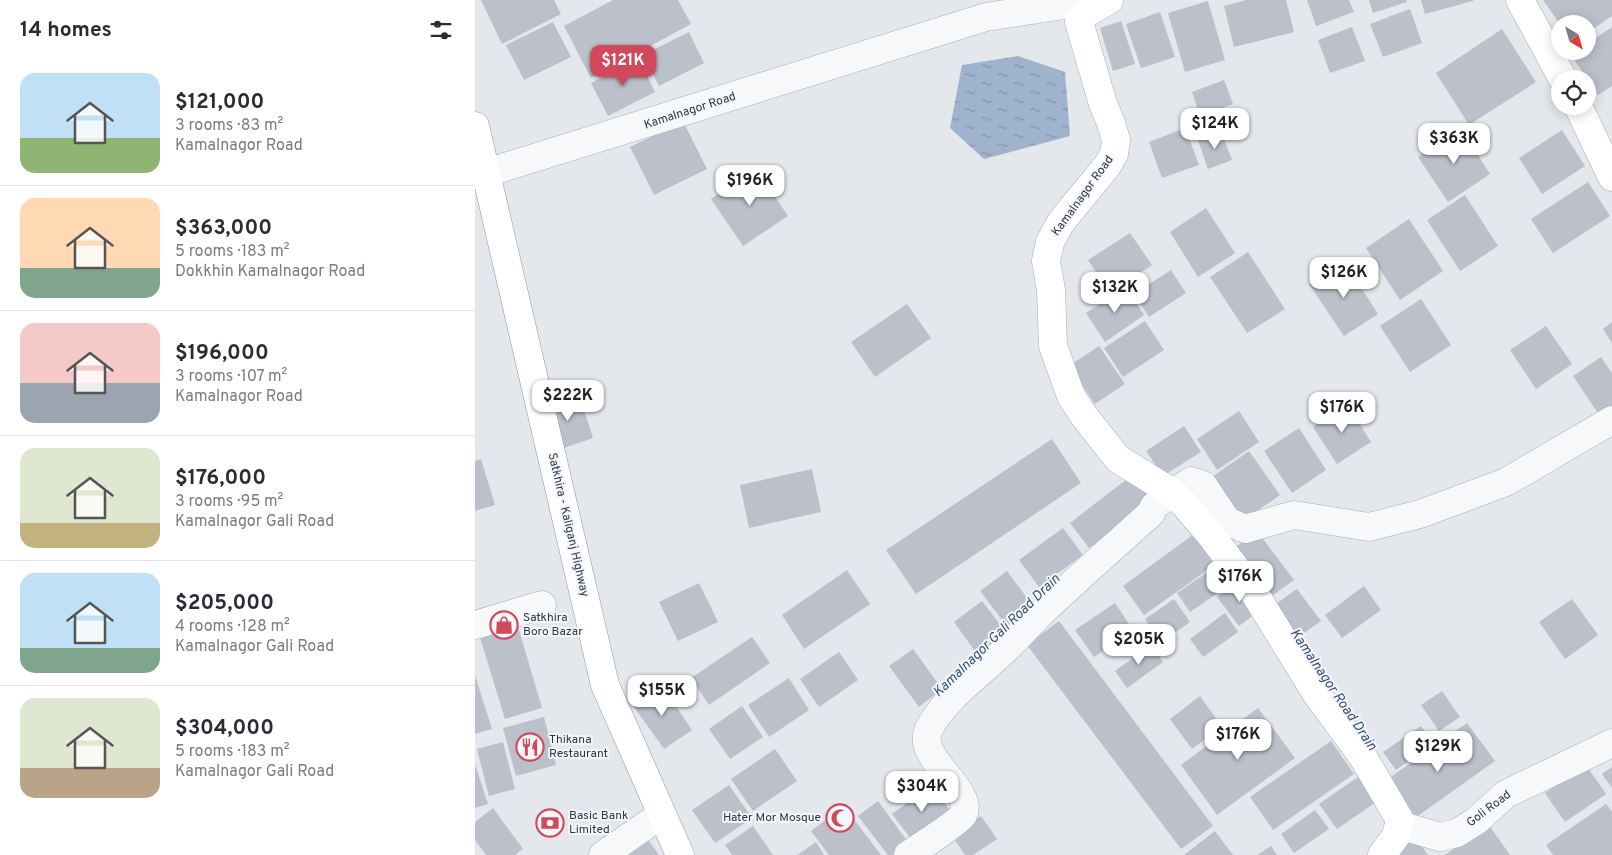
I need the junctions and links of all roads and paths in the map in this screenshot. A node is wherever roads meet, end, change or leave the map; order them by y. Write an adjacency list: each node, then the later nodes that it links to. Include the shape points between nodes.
1 (1098, 0): 7 (street, Kamalnagor Road, via 986,17)
2 (1109, 0): 10 (main road, Kamalnagor Road, via 1083,14 1079,22 1111,123 1114,154 1061,222 1050,242 1046,261 1051,290 1053,346 1071,396 1118,460)
3 (1520, 0): 4 (main road)
4 (1558, 70)
5 (1582, 115): 8 (main road)
6 (475, 126): 7 (main road, Satkhira - Kaliganj Highway)
7 (486, 173): 14 (main road, Satkhira - Kaliganj Highway, via 605,685)
8 (1612, 177)
9 (1612, 420): 10 (street, via 1506,482 1421,514 1369,527 1293,515 1245,529 1227,521 1203,486 1191,481)
10 (1173, 493): 15 (main road, Kamalnagor Road, via 1196,517 1255,594 1316,693 1363,757 1397,814); 18 (street, via 1154,506 1151,513 939,711 927,731 928,750 960,793 965,805 963,815)
11 (542, 605): 12 (street)
12 (475, 625)
13 (1612, 743): 15 (street, Goli Road, via 1506,794 1457,833 1440,837)
14 (661, 815): 16 (street); 17 (main road, Satkhira - Kaliganj Highway)
15 (1399, 825): 19 (main road, via 1396,836)
16 (603, 855)
17 (680, 855)
18 (908, 855)
19 (1382, 855)

